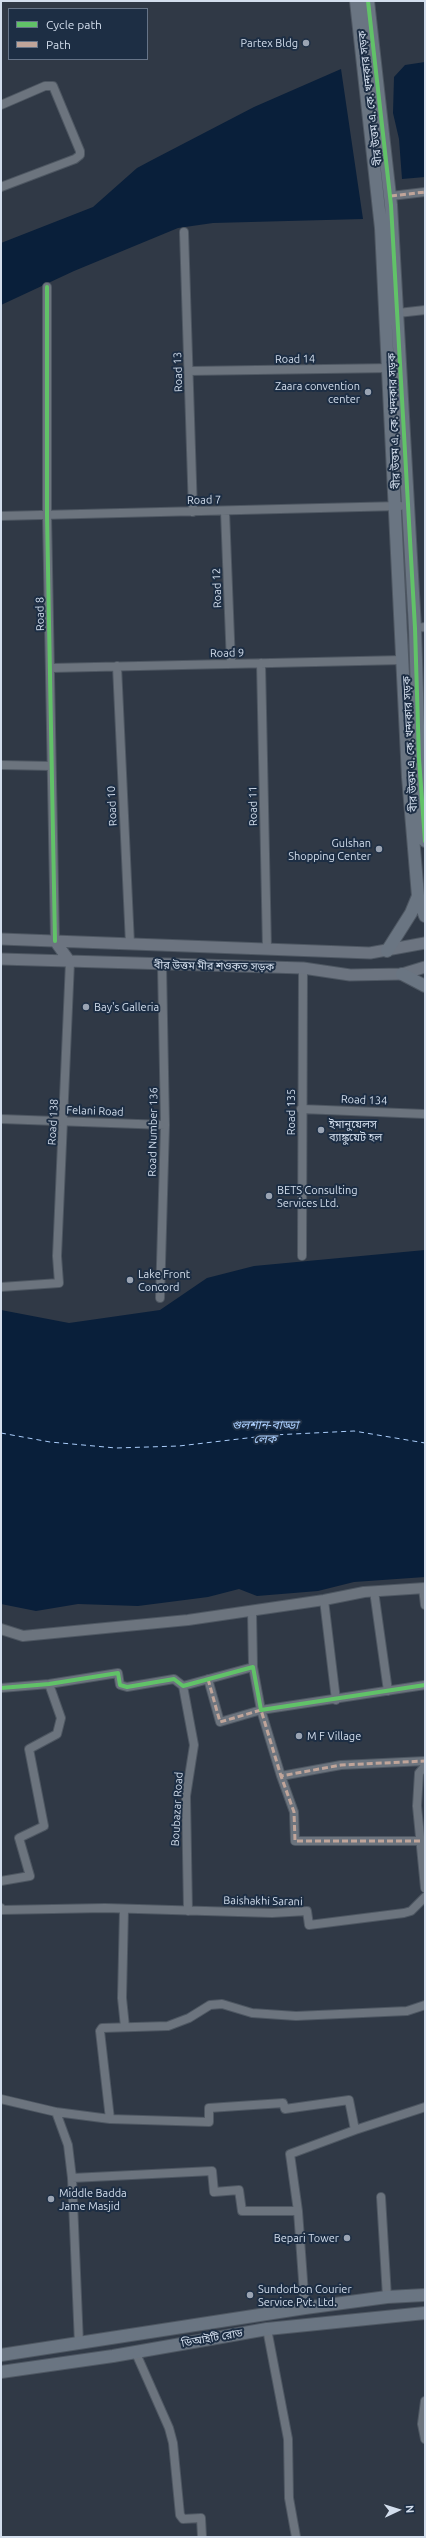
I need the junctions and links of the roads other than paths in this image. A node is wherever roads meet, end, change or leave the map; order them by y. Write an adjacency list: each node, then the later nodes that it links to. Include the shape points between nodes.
1 (356, 1): 12 (main road, বীর উত্তম এ. কে. খন্দকার সড়ক, via 381,228)
2 (368, 1): 6 (main road, বীর উত্তম এ. কে. খন্দকার সড়ক)
3 (1, 105): 4 (street, via 53,86 80,155)
4 (1, 187)
5 (425, 192): 6 (street)
6 (390, 196): 10 (main road, বীর উত্তম এ. কে. খন্দকার সড়ক)
7 (184, 232): 13 (street, Road 13)
8 (47, 287): 17 (street, Road 8)
9 (425, 310): 10 (street)
10 (398, 313): 11 (main road, বীর উত্তম এ. কে. খন্দকার সড়ক)
11 (401, 367): 12 (street, Road 14); 14 (main road, বীর উত্তম এ. কে. খন্দকার সড়ক)
12 (389, 368): 13 (street, Road 14); 14 (main road, বীর উত্তম এ. কে. খন্দকার সড়ক)
13 (189, 371): 16 (street, Road 13)
14 (401, 506): 15 (street, Road 7); 19 (main road, বীর উত্তম এ. কে. খন্দকার সড়ক); 20 (main road, বীর উত্তম এ. কে. খন্দকার সড়ক)
15 (225, 511): 16 (street, Road 7); 22 (street, Road 12)
16 (193, 512): 17 (street, Road 7)
17 (47, 515): 18 (street, Road 7); 24 (street, Road 8)
18 (1, 516)
19 (420, 628): 25 (main road, বীর উত্তম এ. কে. খন্দকার সড়ক)
20 (403, 660): 21 (street, Road 9); 29 (main road, বীর উত্তম এ. কে. খন্দকার সড়ক, via 408,777)
21 (261, 663): 22 (street, Road 9); 35 (street, Road 11)
22 (231, 664): 23 (street, Road 9)
23 (117, 666): 24 (street, Road 9); 33 (street, Road 10)
24 (51, 668): 27 (street, Road 8)
25 (422, 759): 28 (main road, বীর উত্তম এ. কে. খন্দকার সড়ক)
26 (1, 765): 27 (street)
27 (51, 766): 32 (street, Road 8)
28 (425, 841)
29 (418, 896): 30 (main road, বীর উত্তম এ. কে. খন্দকার সড়ক); 36 (main road, via 411,913)
30 (425, 916)
31 (1, 939): 32 (main road, বীর উত্তম মীর শওকত সড়ক)
32 (55, 941): 33 (main road, বীর উত্তম মীর শওকত সড়ক); 38 (main road)
33 (130, 944): 35 (main road, বীর উত্তম মীর শওকত সড়ক)
34 (425, 944): 36 (main road, বীর উত্তম মীর শওকত সড়ক)
35 (267, 949): 36 (main road, বীর উত্তম মীর শওকত সড়ক)
36 (386, 952)
37 (1, 959): 38 (main road, বীর উত্তম মীর শওকত সড়ক)
38 (70, 962): 39 (main road, বীর উত্তম মীর শওকত সড়ক); 47 (street, Road 138)
39 (162, 966): 41 (main road, বীর উত্তম মীর শওকত সড়ক); 48 (street, Road Number 136)
40 (425, 967): 42 (main road, বীর উত্তম মীর শওকত সড়ক)
41 (303, 968): 42 (main road, বীর উত্তম মীর শওকত সড়ক, via 350,975); 44 (street, Road 135)
42 (402, 974): 43 (main road)
43 (425, 986)
44 (302, 1109): 45 (street, Road 134); 49 (street, Road 135)
45 (425, 1114)
46 (1, 1119): 47 (street, Felani Road)
47 (64, 1121): 48 (street, Felani Road); 50 (street, Road 138, via 57,1256 59,1283)
48 (165, 1125): 51 (street, Road Number 136)
49 (302, 1256)
50 (1, 1287)
51 (160, 1298)
52 (424, 1588): 53 (street); 55 (street)
53 (374, 1591): 54 (street); 64 (street)
54 (324, 1600): 56 (street); 65 (street)
55 (425, 1605)
56 (252, 1610): 57 (street, via 188,1620 23,1636); 58 (street)
57 (1, 1629)
58 (253, 1667): 59 (street); 66 (street)
59 (208, 1679): 62 (street); 66 (street, via 220,1722)
60 (49, 1684): 62 (street, via 118,1673 120,1685 127,1687 174,1679); 63 (street); 71 (street, via 61,1718 57,1734 29,1749 44,1826 19,1838 30,1876)
61 (425, 1685): 64 (street)
62 (183, 1686): 76 (street, Boubazar Road, via 194,1745 186,1796)
63 (1, 1688)
64 (388, 1691): 65 (street)
65 (336, 1700): 66 (street)
66 (261, 1710): 69 (street)
67 (425, 1761): 69 (street, via 341,1765)
68 (425, 1766): 70 (street, via 419,1773 417,1806)
69 (281, 1776): 70 (street, via 294,1812 295,1840)
70 (420, 1841): 72 (street)
71 (1, 1881)
72 (425, 1888)
73 (425, 1898): 76 (street, Baishakhi Sarani, via 411,1911 404,1913 308,1925 307,1911)
74 (1, 1908): 75 (street, Baishakhi Sarani)
75 (124, 1909): 76 (street, Baishakhi Sarani); 78 (street, via 122,1998)
76 (188, 1911)
77 (425, 2005): 78 (street, via 407,2011 296,2016 252,2013 222,2004 210,2005 189,2018 168,2026)
78 (125, 2027): 82 (street, via 102,2028 100,2031)
79 (1, 2099): 81 (street)
80 (425, 2106): 83 (street)
81 (56, 2112): 82 (street); 84 (street, via 68,2145)
82 (110, 2119): 83 (street, via 209,2122 209,2108 283,2103 285,2109 350,2100)
83 (355, 2130): 86 (street, via 290,2154)
84 (72, 2178): 86 (street, via 212,2171 214,2192 239,2190 242,2211); 92 (street)
85 (381, 2197): 88 (street)
86 (298, 2212): 89 (street)
87 (425, 2295): 88 (main road)
88 (387, 2297): 89 (main road)
89 (305, 2308): 92 (main road)
90 (425, 2313): 91 (main road, ডিআইটি রোড)
91 (267, 2328): 93 (main road, ডিআইটি রোড); 99 (street, via 288,2439 289,2498)
92 (79, 2344): 94 (main road)
93 (136, 2351): 95 (main road, ডিআইটি রোড); 98 (street, via 169,2428 173,2443 180,2515 183,2518 201,2518)
94 (1, 2355)
95 (1, 2372)
96 (425, 2401): 97 (street, via 422,2424)
97 (425, 2439)
98 (202, 2537)
99 (296, 2537)

